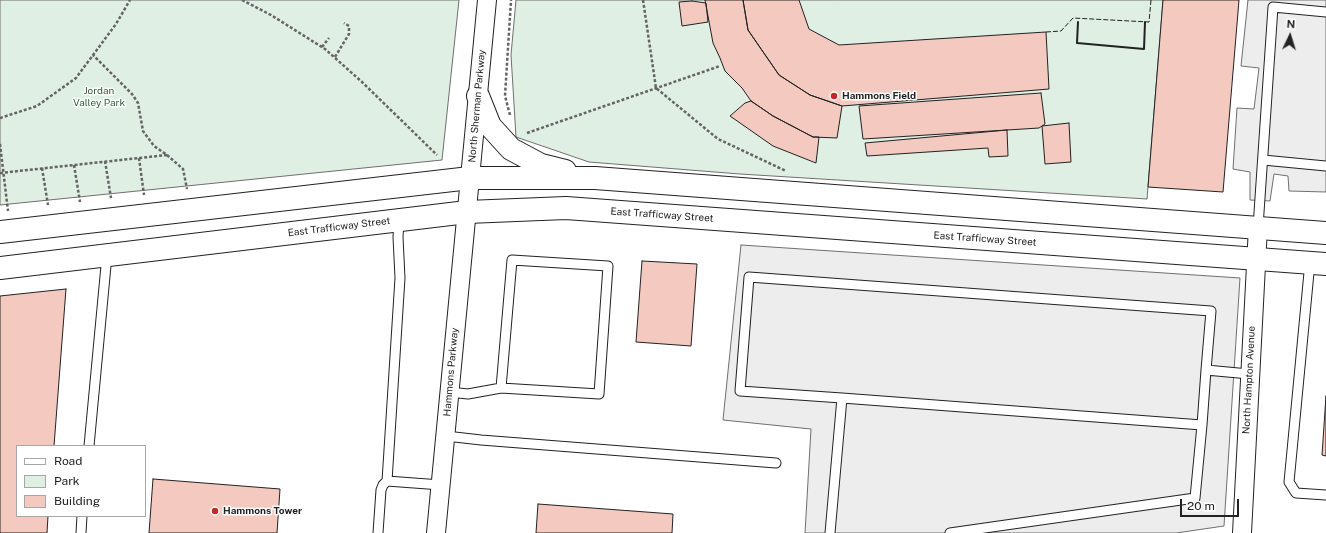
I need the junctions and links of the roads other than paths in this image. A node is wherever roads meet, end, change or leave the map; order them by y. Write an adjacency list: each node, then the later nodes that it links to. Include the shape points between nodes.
1 (487, 0): 3 (street, North Sherman Parkway)
2 (1326, 12): 4 (lane, via 1274,7)
3 (478, 96): 6 (street, North Sherman Parkway); 7 (main road, via 490,126 511,149 541,165)
4 (1263, 160): 5 (lane); 11 (lane)
5 (1326, 166)
6 (470, 178): 7 (main road); 8 (street, North Sherman Parkway); 10 (main road)
7 (595, 178): 11 (main road)
8 (467, 212): 9 (main road, East Trafficway Street); 14 (main road, East Trafficway Street, via 566,208); 20 (street, Hammons Parkway)
9 (399, 220): 13 (main road, East Trafficway Street); 26 (lane, via 400,278)
10 (4, 222)
11 (1258, 227): 12 (main road); 14 (street, North Hampton Avenue)
12 (1326, 232)
13 (107, 255): 16 (main road, East Trafficway Street); 24 (lane)
14 (1256, 258): 15 (main road, East Trafficway Street); 18 (street, North Hampton Avenue)
15 (1318, 263): 28 (lane, via 1289,482 1296,493)
16 (0, 268)
17 (1206, 370): 18 (lane); 21 (lane, via 1210,311 749,277 740,391); 22 (lane)
18 (1249, 374): 35 (street, North Hampton Avenue)
19 (501, 388): 19 (lane, via 599,394 608,266 512,260); 20 (lane, via 468,394)
20 (449, 392): 23 (street, Hammons Parkway)
21 (842, 398): 22 (lane); 33 (lane)
22 (1202, 425): 34 (lane, via 1195,498)
23 (446, 436): 25 (lane); 27 (street, Hammons Parkway)
24 (89, 445)
25 (776, 464)
26 (387, 481): 27 (lane); 31 (lane, via 381,490)
27 (441, 485): 32 (street, Hammons Parkway)
28 (1326, 495)
29 (82, 517): 30 (lane)
30 (81, 533)
31 (378, 533)
32 (436, 533)
33 (830, 533)
34 (950, 533)
35 (1242, 533)

